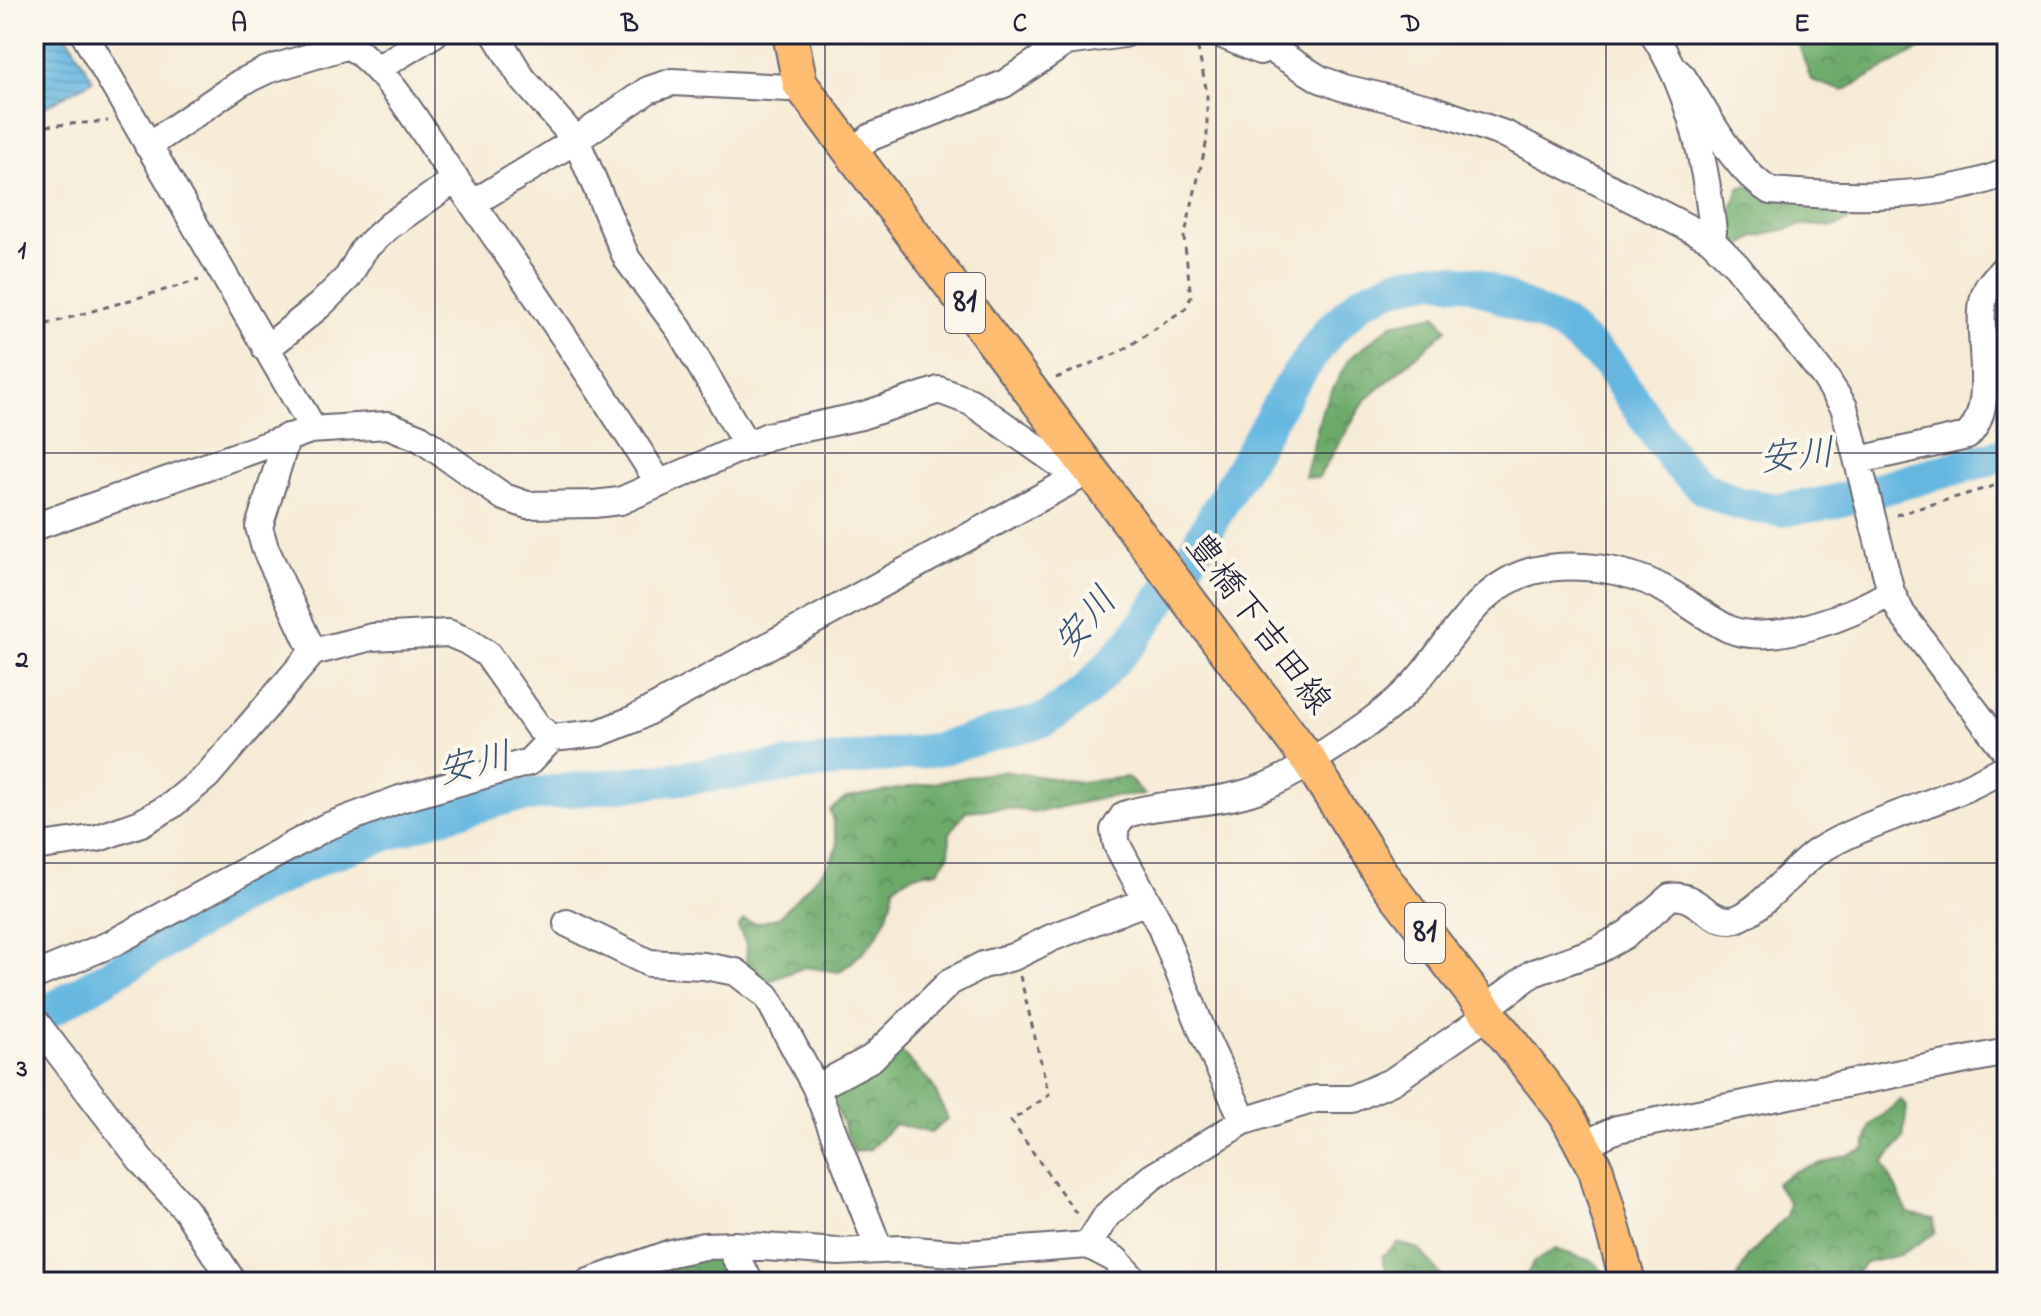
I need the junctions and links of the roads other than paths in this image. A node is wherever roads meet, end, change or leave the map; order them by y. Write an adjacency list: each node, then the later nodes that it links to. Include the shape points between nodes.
1 (84, 34): 13 (street)
2 (434, 34): 10 (street)
3 (495, 34): 12 (street, via 522,78)
4 (790, 34): 11 (main road, 豊橋下吉田線 / 81)
5 (1124, 34): 14 (street, via 1066,42 1004,84 871,137)
6 (1220, 34): 8 (street, via 1258,51)
7 (1653, 34): 9 (street)
8 (1258, 41): 18 (street, via 1344,88 1429,108 1507,135)
9 (1671, 66): 16 (street, via 1735,159 1753,181 1770,191 1915,192); 18 (street, via 1701,150)
10 (377, 69): 13 (street, via 349,45 267,70); 15 (street)
11 (800, 84): 12 (street, via 788,88 672,82 648,90); 14 (main road, 豊橋下吉田線 / 81)
12 (576, 140): 17 (street); 22 (street, via 627,259 679,329)
13 (148, 146): 20 (street)
14 (852, 152): 24 (main road, 豊橋下吉田線 / 81, via 1032,391)
15 (456, 179): 17 (street); 20 (street, via 389,226 320,305)
16 (2005, 179)
17 (475, 202): 25 (street)
18 (1710, 239): 23 (street, via 1825,377 1844,407)
19 (2007, 265): 23 (street, via 1987,289 1983,306 1986,356 1974,430)
20 (266, 349): 21 (street, via 307,418)
21 (298, 434): 25 (street, via 388,425 420,438 504,497 527,505 620,501); 26 (street); 28 (street, via 259,527)
22 (746, 444): 24 (street, via 861,416 939,390 971,402); 25 (street)
23 (1860, 467): 27 (street)
24 (1083, 474): 29 (street, via 634,719 599,733); 31 (main road, 豊橋下吉田線 / 81, via 1161,563)
25 (659, 483)
26 (34, 527)
27 (1891, 592): 30 (street); 31 (street, via 1805,629 1757,633 1731,630 1662,588 1606,568 1530,572 1490,594 1463,618 1409,689)
28 (313, 652): 29 (street, via 372,637 448,633 487,654 538,727); 33 (street, via 207,776 172,805 98,838)
29 (552, 738): 36 (street, via 529,762 400,799 326,827 113,943)
30 (2007, 753)
31 (1310, 762): 34 (street, via 1243,794 1124,815 1114,830 1117,845); 37 (main road, 豊橋下吉田線 / 81, via 1385,880)
32 (2007, 766): 37 (street, via 1816,852 1733,920 1721,919 1690,898 1670,897 1627,934 1533,973)
33 (34, 847)
34 (1147, 901): 40 (street, via 950,982 872,1058); 41 (street)
35 (567, 923): 40 (street, via 649,963 704,966 736,972 750,981 767,996)
36 (34, 976)
37 (1487, 1013): 41 (street, via 1393,1081 1352,1099 1315,1099); 42 (main road, 豊橋下吉田線 / 81, via 1566,1114)
38 (34, 1020): 46 (street, via 144,1164 186,1210)
39 (2007, 1052): 42 (street, via 1617,1129)
40 (816, 1088): 45 (street)
41 (1244, 1121): 43 (street, via 1152,1177 1107,1215)
42 (1583, 1145): 50 (main road, 豊橋下吉田線 / 81, via 1603,1192)
43 (1090, 1240): 45 (street, via 966,1254); 49 (street)
44 (734, 1245): 45 (street, via 839,1252); 47 (street, via 671,1253); 48 (street)
45 (879, 1249)
46 (233, 1282)
47 (589, 1282)
48 (750, 1282)
49 (1136, 1282)
50 (1628, 1282)

